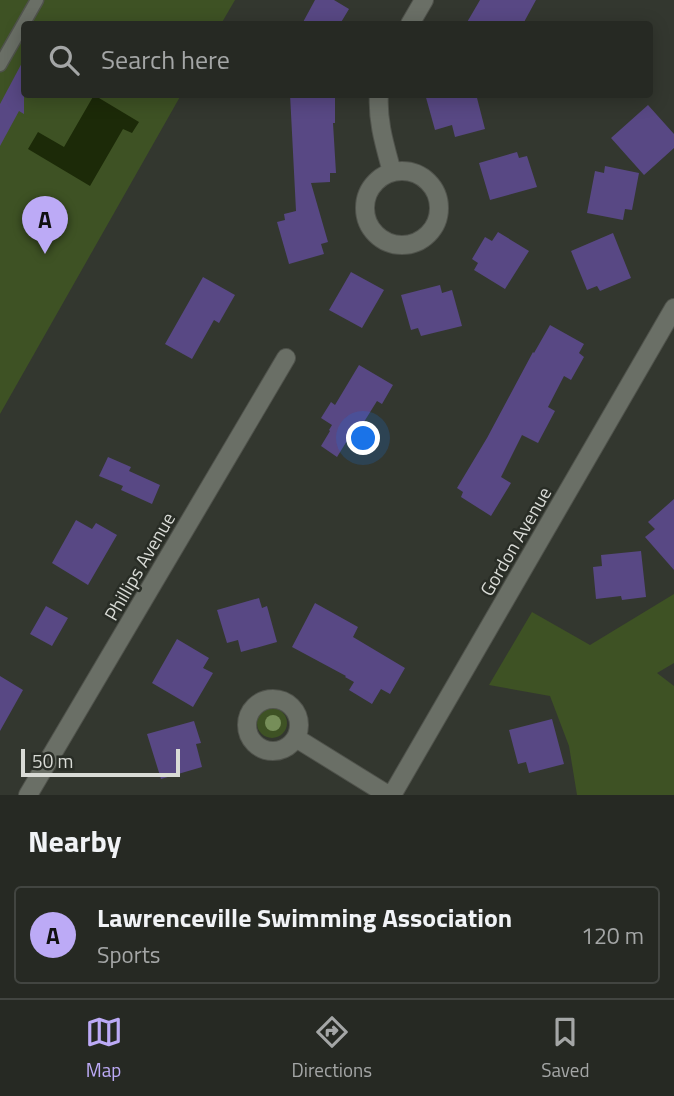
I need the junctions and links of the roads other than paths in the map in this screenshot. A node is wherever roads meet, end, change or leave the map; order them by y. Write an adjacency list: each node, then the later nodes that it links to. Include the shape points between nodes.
1 (37, 0): 3 (lane)
2 (424, 0): 4 (street)
3 (25, 21)
4 (412, 21)
5 (21, 28): 6 (lane)
6 (0, 65)
7 (379, 98): 8 (street)
8 (392, 172): 8 (street, via 417,173 435,191 439,203 433,228 413,243 401,245 377,236 366,215 367,193)
9 (674, 308): 13 (street, Gordon Avenue)
10 (286, 358): 12 (street, Phillips Avenue)
11 (296, 738): 13 (street)
12 (28, 795)
13 (390, 795)

